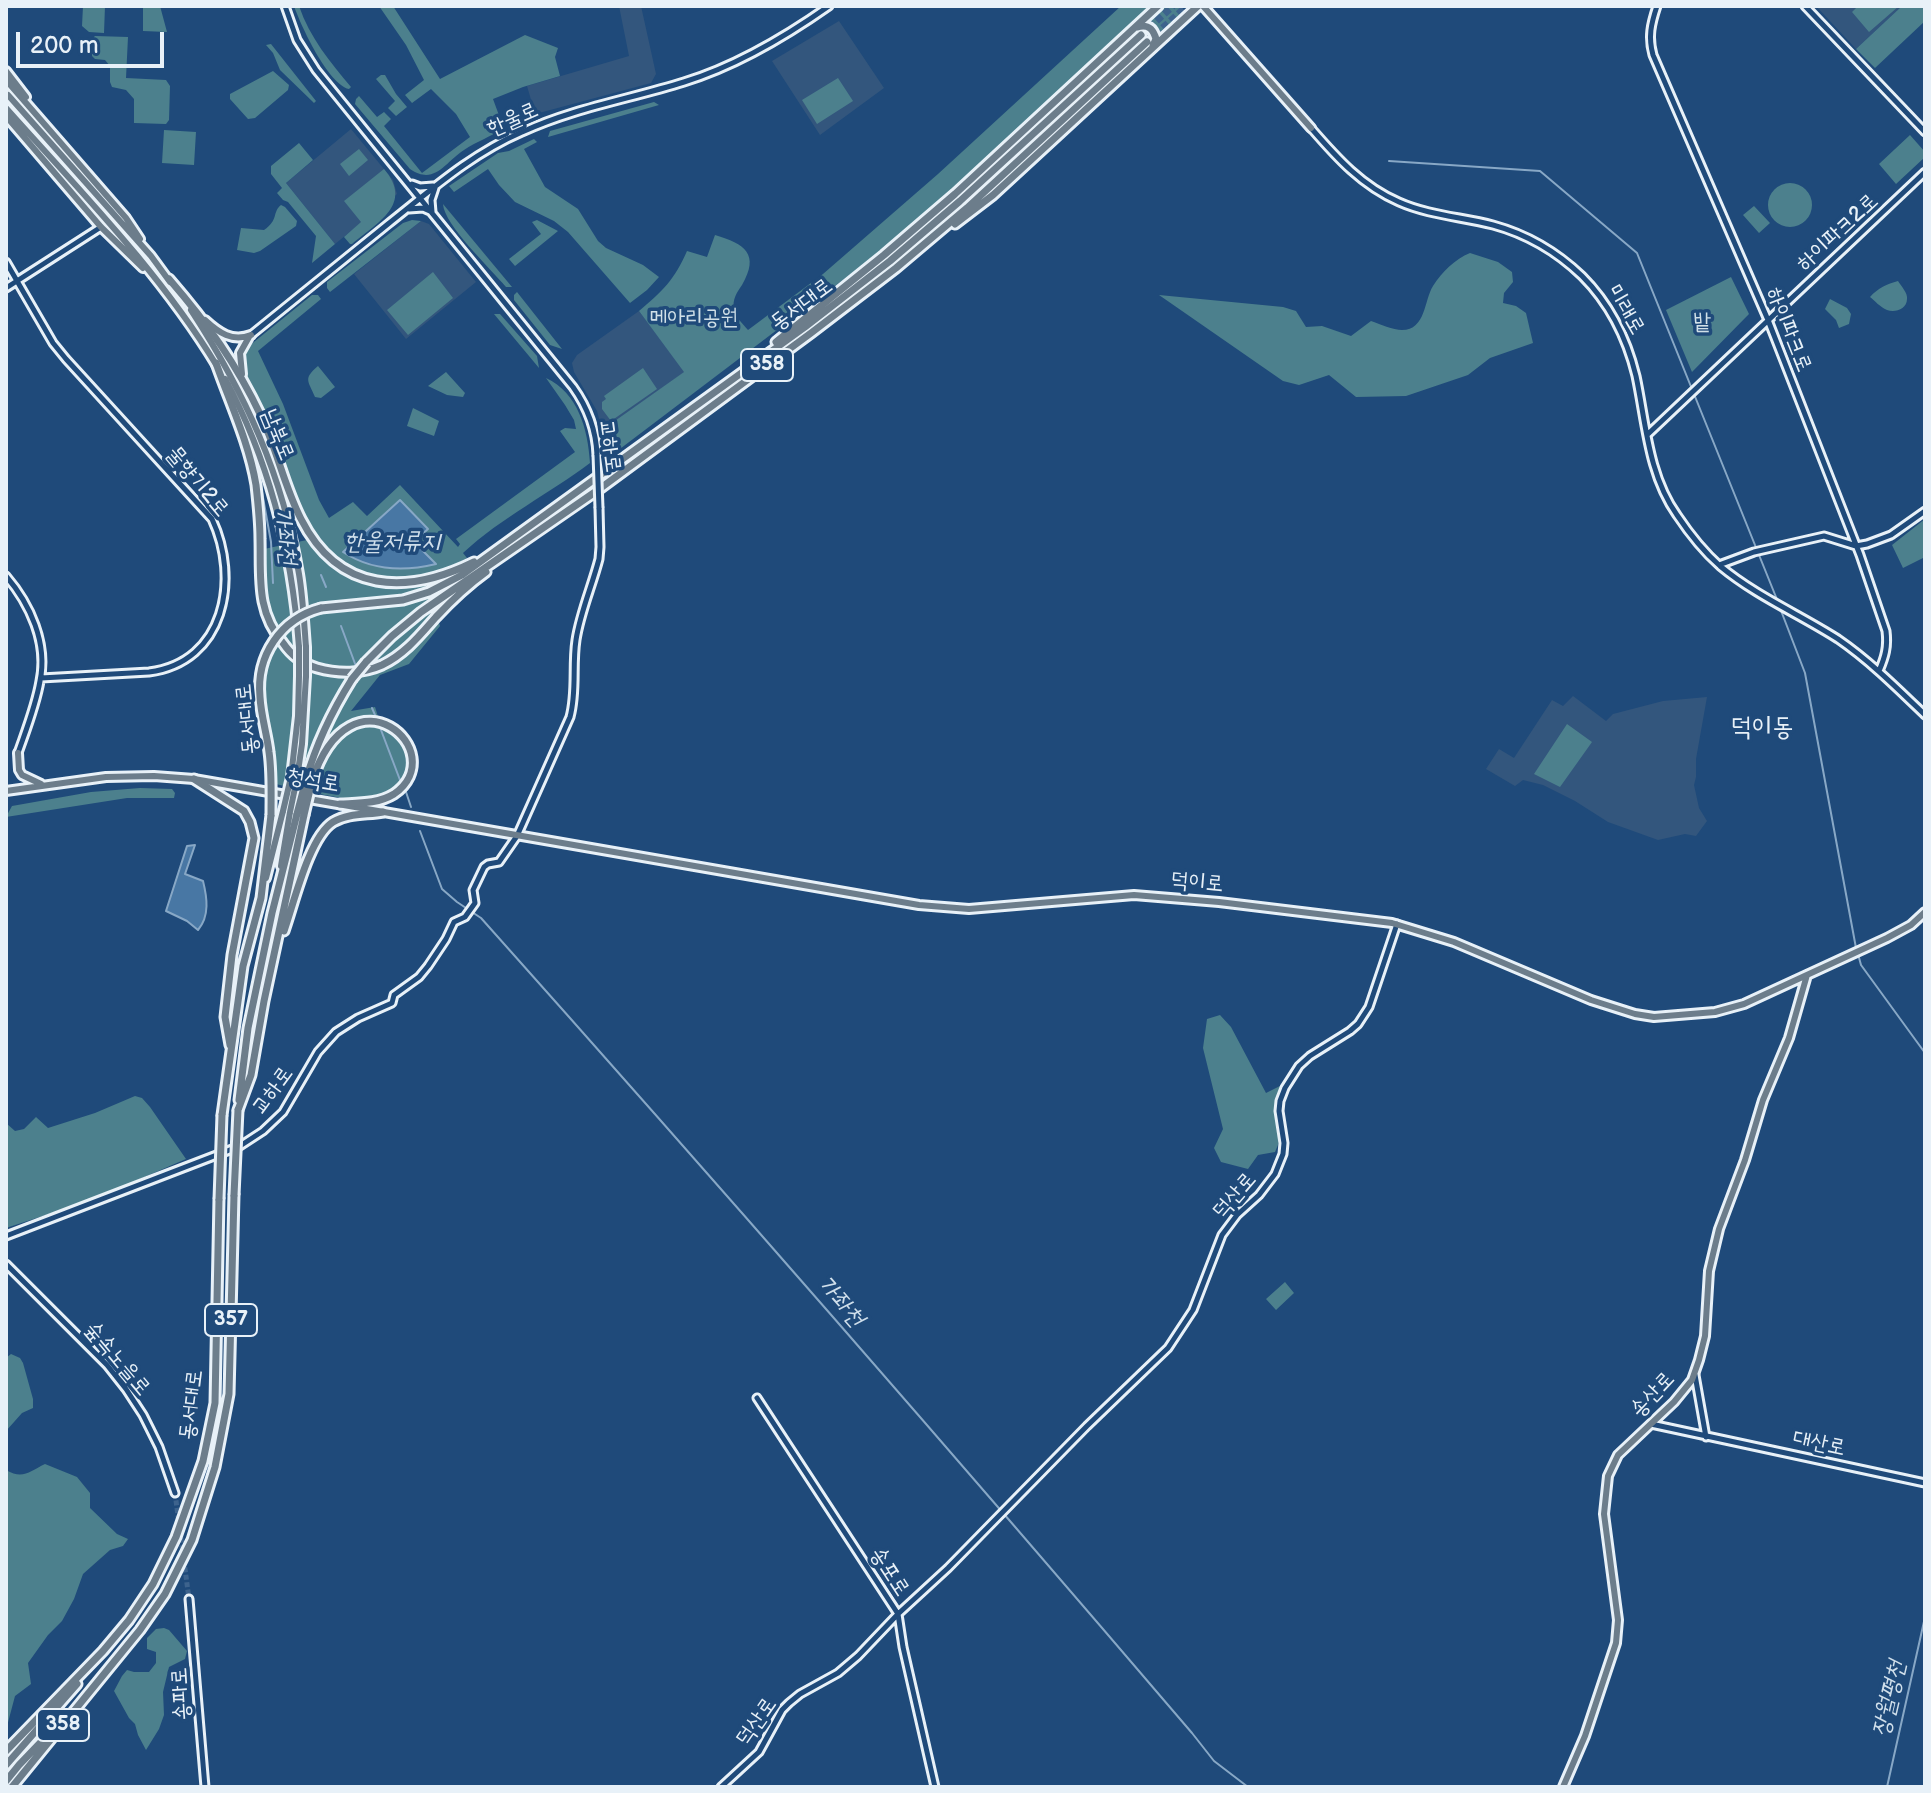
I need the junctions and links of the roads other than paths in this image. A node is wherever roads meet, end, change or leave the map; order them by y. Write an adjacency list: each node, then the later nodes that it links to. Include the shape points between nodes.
1 (285, 6): 18 (street, 교하로, via 309,61)
2 (829, 6): 19 (street, 한울로, via 766,46 709,73 523,131)
3 (1158, 6): 7 (highway)
4 (1201, 6): 8 (highway); 15 (main road, 미래로)
5 (1657, 6): 31 (street, 하이파크로, via 1649,39 1653,55)
6 (1805, 6): 16 (street)
7 (1134, 28): 8 (highway, via 1143,25 1154,32 1156,39); 36 (highway, via 884,255)
8 (1147, 42): 36 (highway, 동서대로 / 358, via 890,261); 38 (highway, 동서대로 / 358, via 896,268)
9 (6, 71): 13 (main road)
10 (6, 80): 13 (main road)
11 (8, 95): 24 (main road, 남북로 / 357)
12 (6, 108): 28 (main road, 남북로 / 357)
13 (34, 111): 24 (main road, via 126,218)
14 (6, 116): 23 (main road)
15 (1311, 128): 35 (street, 미래로, via 1347,167 1390,198 1523,235 1583,277 1621,331)
16 (1925, 132)
17 (1925, 172): 31 (street, 하이파크2로)
18 (409, 183): 19 (street, via 426,188); 20 (street, 교하로); 21 (street)
19 (437, 184): 20 (street, 한울로); 22 (street)
20 (420, 198): 21 (street, 한울로); 22 (street, 교하로)
21 (406, 210): 22 (street); 32 (street, 한울로)
22 (432, 212): 55 (street, 교하로, bridge, via 581,398 595,434 599,559 576,639 574,704)
23 (101, 227): 27 (street); 28 (main road)
24 (151, 256): 26 (main road, 남북로 / 357)
25 (6, 262): 27 (street, 물향기2로)
26 (169, 279): 30 (highway); 43 (main road, 남북로 / 357, via 221,356 272,467 299,574)
27 (18, 280): 29 (street); 45 (street, 물향기2로, via 53,343 212,519 226,571 218,620 206,641 178,664 161,671)
28 (157, 280): 33 (main road, 남북로 / 357)
29 (6, 288)
30 (198, 312): 32 (main road, via 223,334); 34 (highway)
31 (1768, 320): 35 (street, 하이파크2로); 40 (street, 하이파크로)
32 (251, 335): 34 (main road, via 240,353)
33 (216, 363): 38 (highway, via 255,482 267,618 286,648 310,666 352,672 396,657 481,575); 43 (main road, 남북로 / 357, via 266,470 281,520)
34 (246, 385): 39 (highway, via 306,528 326,554 351,572 384,583 423,582 459,570)
35 (1646, 436): 41 (street, 미래로, via 1674,511)
36 (645, 442): 39 (highway, 동서대로 / 358)
37 (1925, 511): 40 (street, via 1891,535)
38 (562, 514): 49 (highway, 동서대로 / 358, bridge, via 421,612 366,662 341,696)
39 (514, 538): 56 (highway, 동서대로 / 358, bridge, via 462,575 422,595 321,608 298,617 279,633 261,670 259,695 270,755 271,815)
40 (1856, 546): 41 (street, via 1824,536); 44 (street, 하이파크로, via 1888,643)
41 (1719, 565): 44 (street, 미래로)
42 (6, 576): 45 (street, via 36,626)
43 (302, 647): 49 (main road, 남북로 / 357, bridge)
44 (1879, 671): 46 (street, 미래로)
45 (41, 678): 47 (street)
46 (1925, 715)
47 (18, 753): 50 (main road, via 22,775)
48 (194, 779): 50 (main road, 청석로, via 106,777); 52 (main road, 청석로); 62 (highway, via 244,811 254,838 225,1017)
49 (302, 779): 52 (highway, via 344,730 368,720 398,731 411,758 401,787 381,799); 54 (highway, 동서대로 / 358, bridge); 54 (main road, 남북로 / 357, bridge)
50 (44, 785): 51 (main road, 청석로)
51 (6, 791)
52 (340, 804): 53 (main road, 청석로)
53 (383, 812): 55 (main road, 청석로); 60 (highway, via 345,817 325,829 314,845)
54 (294, 813): 56 (main road, 남북로 / 357); 58 (highway, 동서대로 / 358); 60 (highway)
55 (517, 836): 59 (main road, 덕이로, via 919,905 969,909 1134,895); 64 (street, 교하로, via 499,862 484,867 473,890 475,903 454,922 419,977 394,995 392,1003 344,1025 325,1042 283,1112 253,1138)
56 (261, 898): 62 (highway, 동서대로 / 357, via 243,966)
57 (1925, 912): 61 (main road, 덕이로, via 1887,938)
58 (272, 913): 63 (highway, 동서대로 / 357, via 248,1028)
59 (1397, 924): 61 (main road, 덕이로, via 1454,942 1591,1000 1654,1017 1715,1012); 73 (street, 덕산로, via 1364,1016 1299,1066 1285,1088 1279,1111 1283,1154 1275,1174 1222,1235 1182,1329 1151,1367)
60 (273, 963): 63 (highway, via 251,1075)
61 (1807, 975): 66 (main road, 송산로, via 1719,1229 1709,1271 1705,1336)
62 (231, 1052): 74 (highway, 동서대로 / 357, bridge, via 222,1115 215,1403 206,1447 176,1537 153,1584)
63 (238, 1110): 75 (highway, 동서대로 / 357, bridge, via 229,1394 215,1467 192,1540 165,1594)
64 (6, 1236)
65 (6, 1264): 71 (street, 숲속노을로, via 126,1389 159,1447)
66 (1694, 1372): 68 (main road, 송산로); 69 (street)
67 (757, 1398): 73 (street, 송포로)
68 (1651, 1424): 69 (street, 대산로); 83 (main road, 송산로, via 1618,1455 1608,1476 1604,1514 1617,1606 1616,1643)
69 (1706, 1437): 70 (street, 대산로)
70 (1925, 1483)
71 (175, 1493)
72 (189, 1599): 80 (street, 송파로)
73 (898, 1614): 81 (street, 덕산로, via 846,1667 789,1703 759,1752); 82 (street, 송포로)
74 (103, 1651): 76 (highway, 동서대로 / 358); 77 (highway, 357)
75 (114, 1662): 78 (highway, 357); 79 (highway, 동서대로 / 358)
76 (6, 1751)
77 (6, 1765)
78 (6, 1781)
79 (12, 1787)
80 (205, 1787)
81 (721, 1787)
82 (935, 1787)
83 (1563, 1787)

